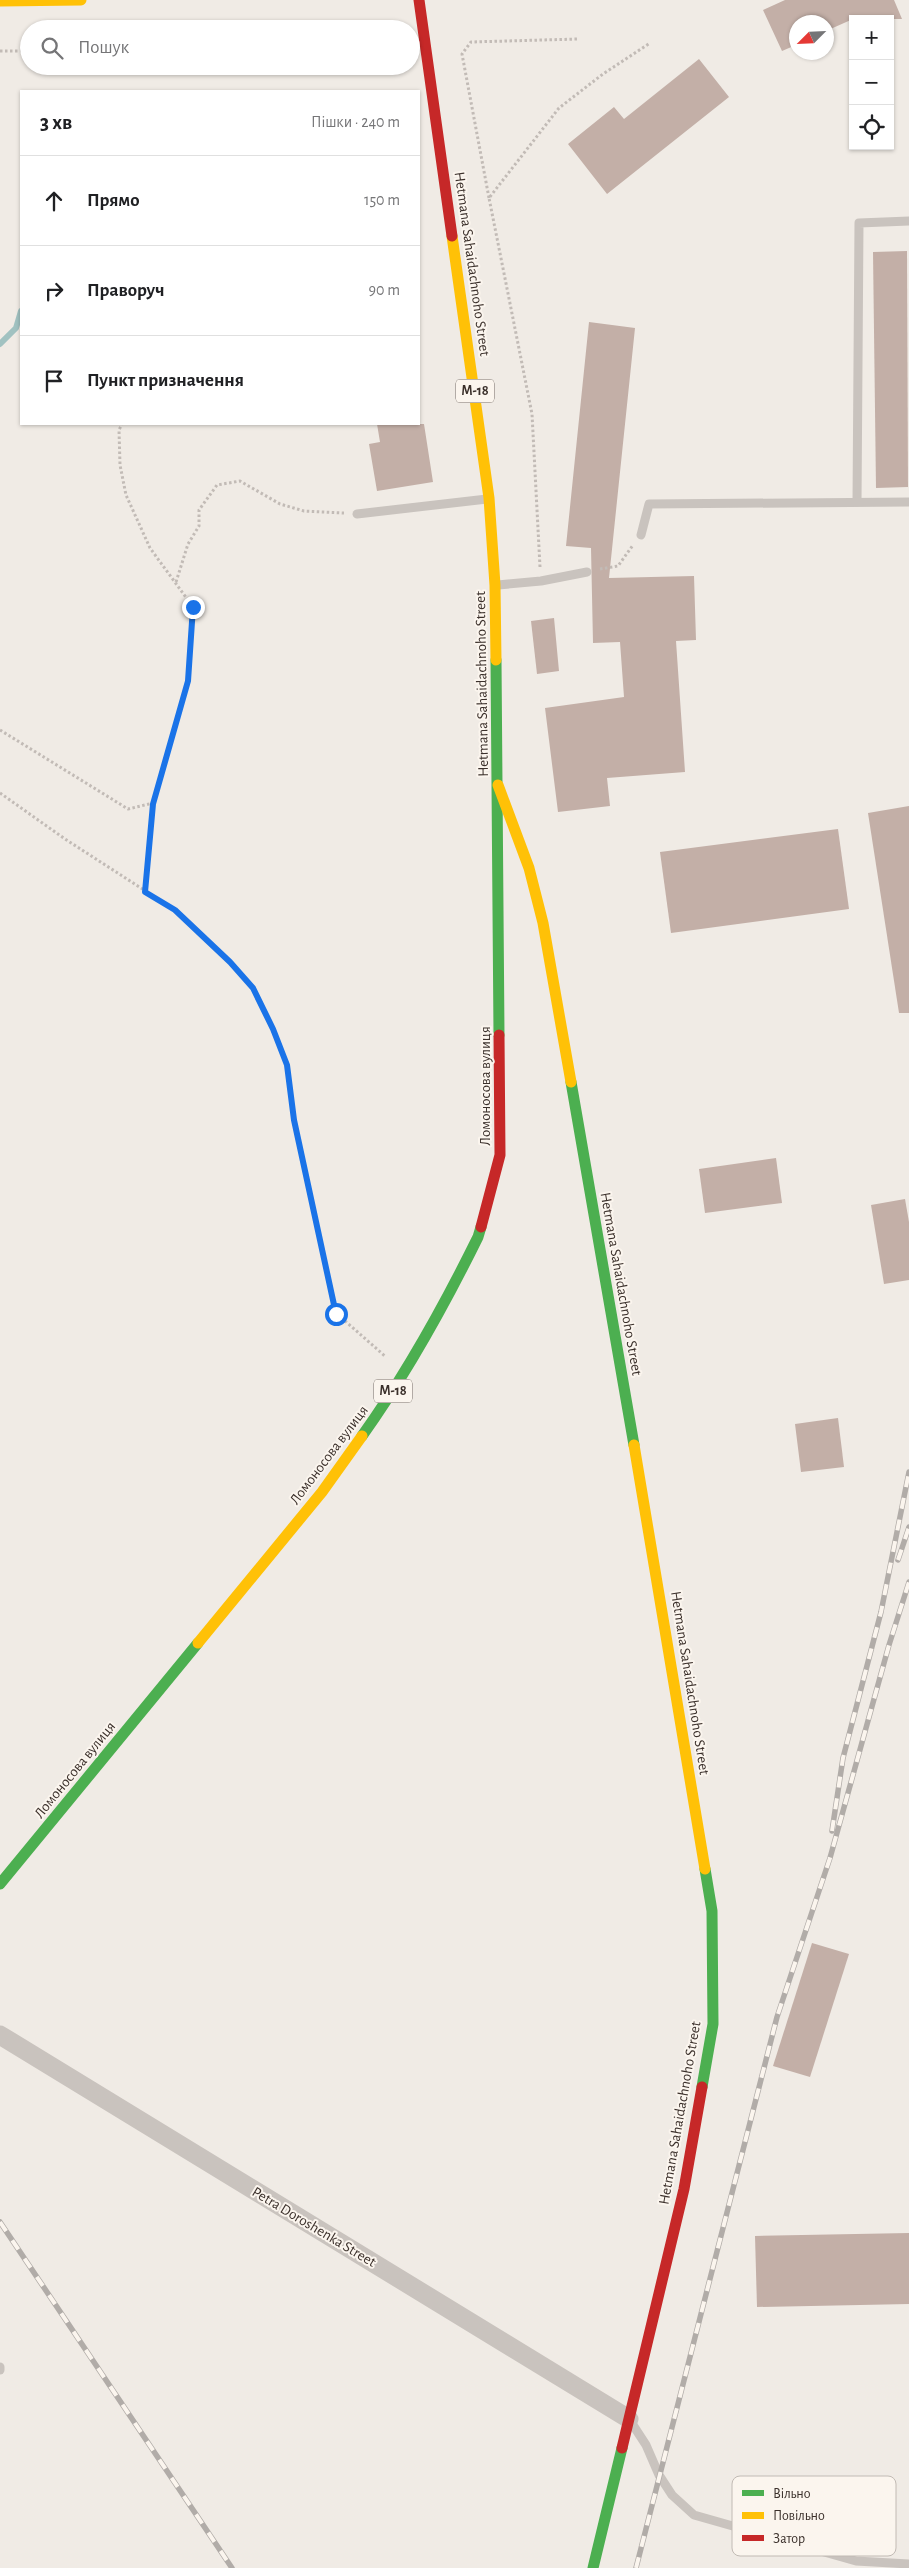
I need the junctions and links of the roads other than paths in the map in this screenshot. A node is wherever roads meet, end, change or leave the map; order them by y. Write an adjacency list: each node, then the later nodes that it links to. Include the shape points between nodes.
1 (81, 0): 3 (main road)
2 (419, 0): 5 (main road, Hetmana Sahaidachnoho Street / М-18)
3 (0, 1)
4 (909, 221): 6 (lane, via 859,223)
5 (489, 498): 8 (lane); 11 (main road, Hetmana Sahaidachnoho Street / М-18)
6 (857, 502): 7 (lane); 9 (lane, via 649,504)
7 (909, 502)
8 (357, 514)
9 (641, 534)
10 (587, 572): 11 (lane)
11 (495, 585): 12 (main road, Hetmana Sahaidachnoho Street / М-18)
12 (498, 785): 13 (main road, Ломоносова вулиця / М-18, via 500,1155 478,1237 444,1305 404,1372 322,1492); 15 (main road, Hetmana Sahaidachnoho Street, via 529,868 543,923 712,1911 713,2024 684,2189)
13 (0, 1884)
14 (0, 2035): 15 (street, Petra Doroshenka Street)
15 (629, 2419): 16 (lane, via 672,2496 694,2515); 19 (main road, Hetmana Sahaidachnoho Street)
16 (732, 2526)
17 (838, 2556): 18 (lane, via 856,2561)
18 (909, 2564)
19 (593, 2568)

